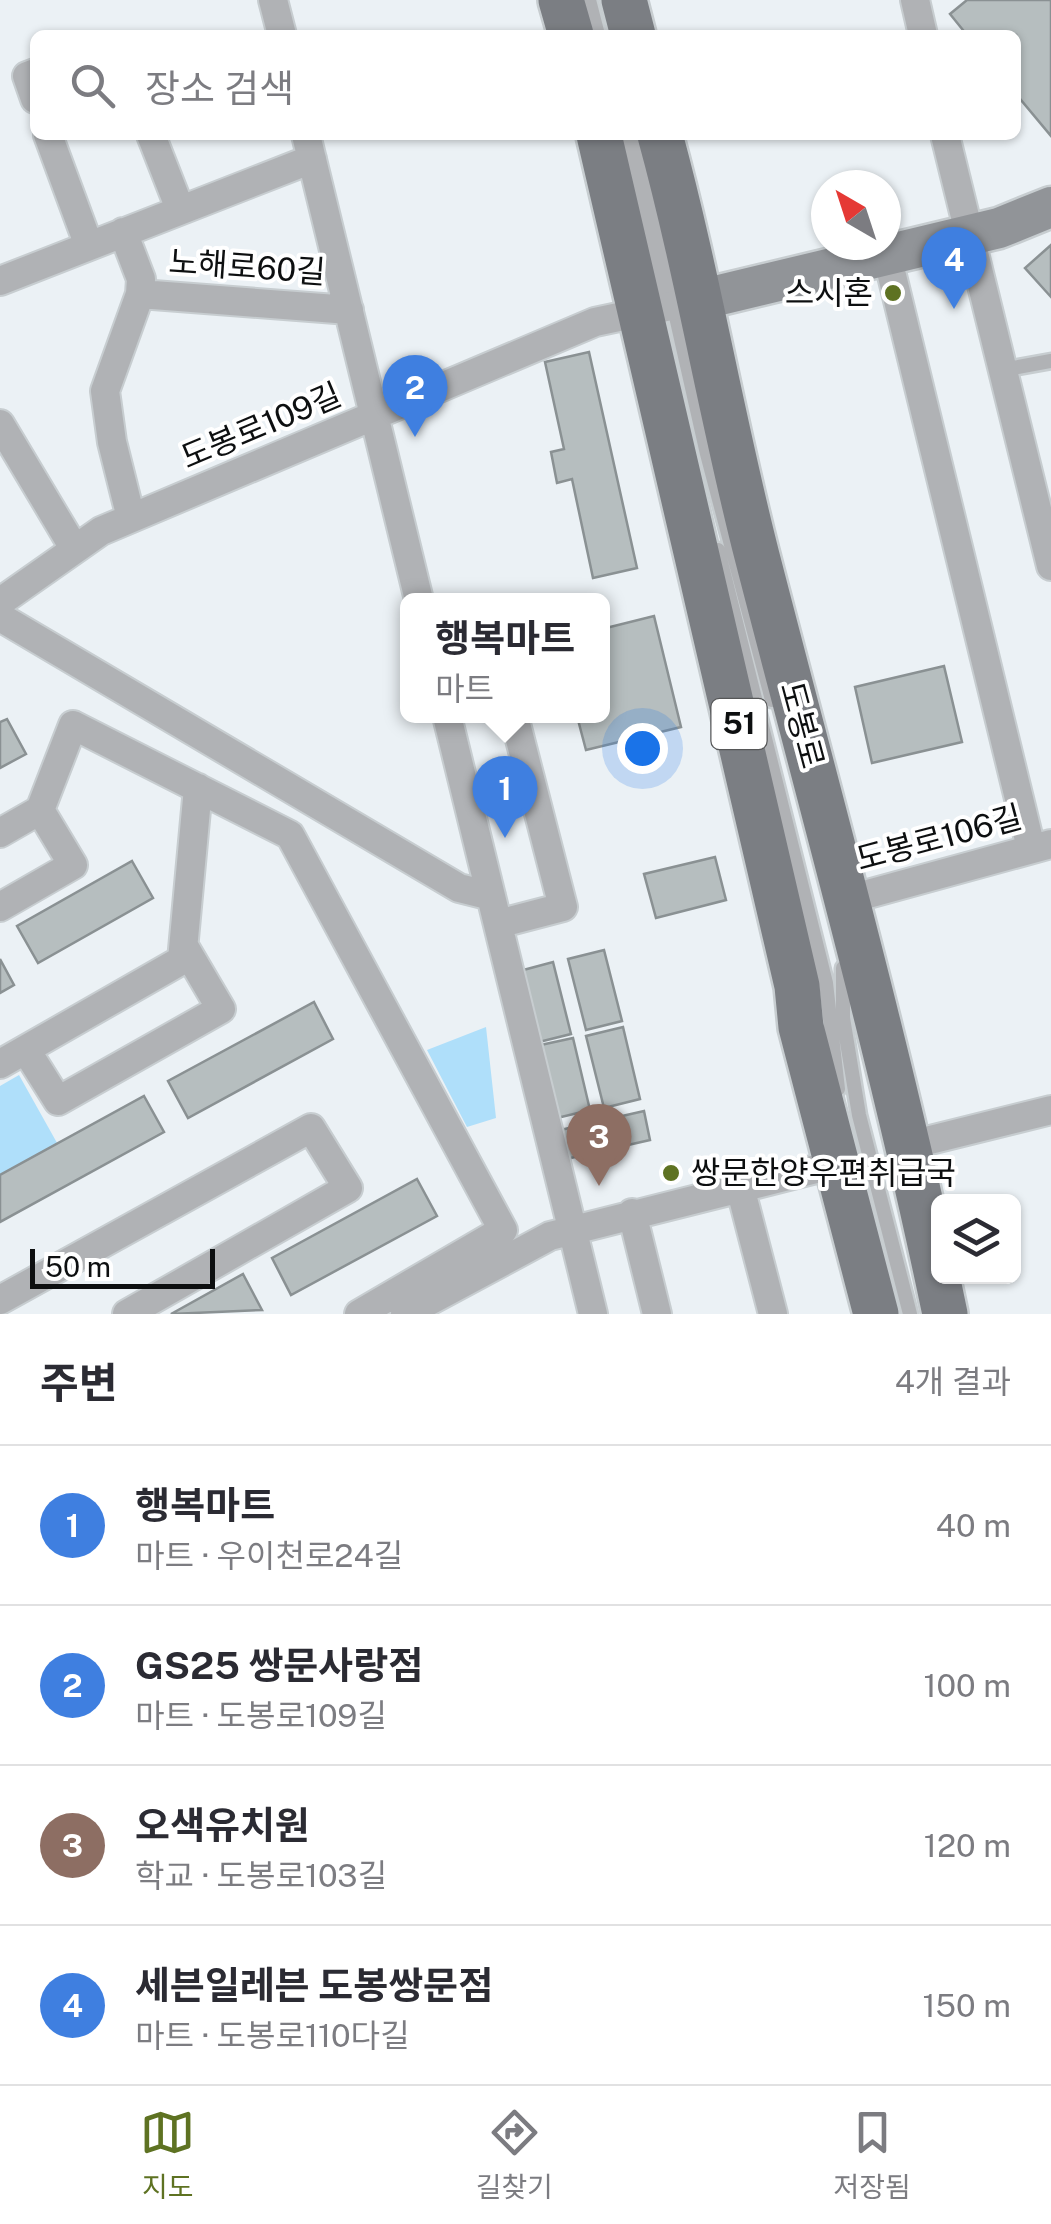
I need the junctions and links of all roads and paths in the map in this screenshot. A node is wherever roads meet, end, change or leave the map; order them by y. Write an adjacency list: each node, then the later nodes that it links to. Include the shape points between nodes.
1 (273, 0): 7 (street)
2 (561, 0): 8 (main road)
3 (589, 0): 9 (lane)
4 (602, 0): 10 (lane)
5 (624, 0): 11 (main road)
6 (915, 0): 12 (street)
7 (281, 30)
8 (569, 30)
9 (597, 30)
10 (609, 30)
11 (632, 30)
12 (922, 30)
13 (50, 140): 25 (street)
14 (154, 140): 22 (street)
15 (600, 140): 31 (main road, 도봉로 / 51)
16 (623, 140): 31 (lane)
17 (636, 140): 31 (lane)
18 (660, 140): 31 (main road, 도봉로 / 51)
19 (946, 140): 24 (street)
20 (309, 147): 22 (street); 32 (street, 노해로60길)
21 (1051, 207): 24 (street)
22 (180, 209): 23 (street)
23 (123, 232): 25 (street); 30 (street)
24 (972, 235): 26 (street); 34 (street)
25 (89, 246): 29 (street)
26 (901, 252)
27 (866, 260): 31 (street)
28 (888, 260): 49 (street)
29 (1, 276)
30 (140, 294): 32 (street, 노해로60길); 37 (street, via 106,390)
31 (669, 306): 35 (street, 도봉로109길, via 595,322); 43 (lane); 51 (main road, 도봉로 / 51, via 726,434); 58 (lane, via 684,422 823,968); 60 (main road, 도봉로 / 51, via 742,737 801,1027)
32 (349, 310): 35 (street, 노해로60길)
33 (1051, 362): 34 (lane)
34 (1001, 370): 39 (street)
35 (374, 417): 37 (street, 도봉로109길); 40 (street, 노해로60길)
36 (0, 424): 38 (street)
37 (131, 518): 38 (street, 도봉로109길)
38 (74, 548): 41 (street, 도봉로109길)
39 (1050, 556)
40 (418, 593)
41 (0, 602)
42 (0, 617): 50 (street, via 458,888)
43 (776, 712)
44 (450, 723): 50 (street)
45 (516, 723): 53 (street, via 562,907)
46 (198, 788): 47 (street, via 73,725); 55 (street); 67 (street, via 290,835 503,1230)
47 (40, 810): 48 (street); 52 (street, via 73,865)
48 (0, 833)
49 (1041, 846): 51 (street, 도봉로106길)
50 (492, 896): 53 (street)
51 (846, 900): 61 (main road, 도봉로 / 51)
52 (0, 907)
53 (498, 924): 64 (street)
54 (836, 944): 74 (lane, via 846,979 844,1018 859,1114)
55 (184, 946): 56 (street, via 182,960); 56 (street, via 221,1009 58,1101)
56 (26, 1050): 57 (street)
57 (0, 1064)
58 (839, 1104)
59 (1051, 1110): 61 (street)
60 (842, 1142): 62 (street); 72 (main road, 도봉로 / 51); 73 (lane)
61 (910, 1145): 75 (main road, 도봉로 / 51)
62 (740, 1186): 63 (street); 71 (street)
63 (632, 1214): 64 (street); 70 (street)
64 (573, 1229): 68 (street); 69 (street)
65 (0, 1300): 66 (street, via 312,1128 348,1188)
66 (127, 1314)
67 (359, 1314)
68 (406, 1314)
69 (593, 1314)
70 (657, 1314)
71 (773, 1314)
72 (876, 1314)
73 (893, 1314)
74 (910, 1314)
75 (945, 1314)

